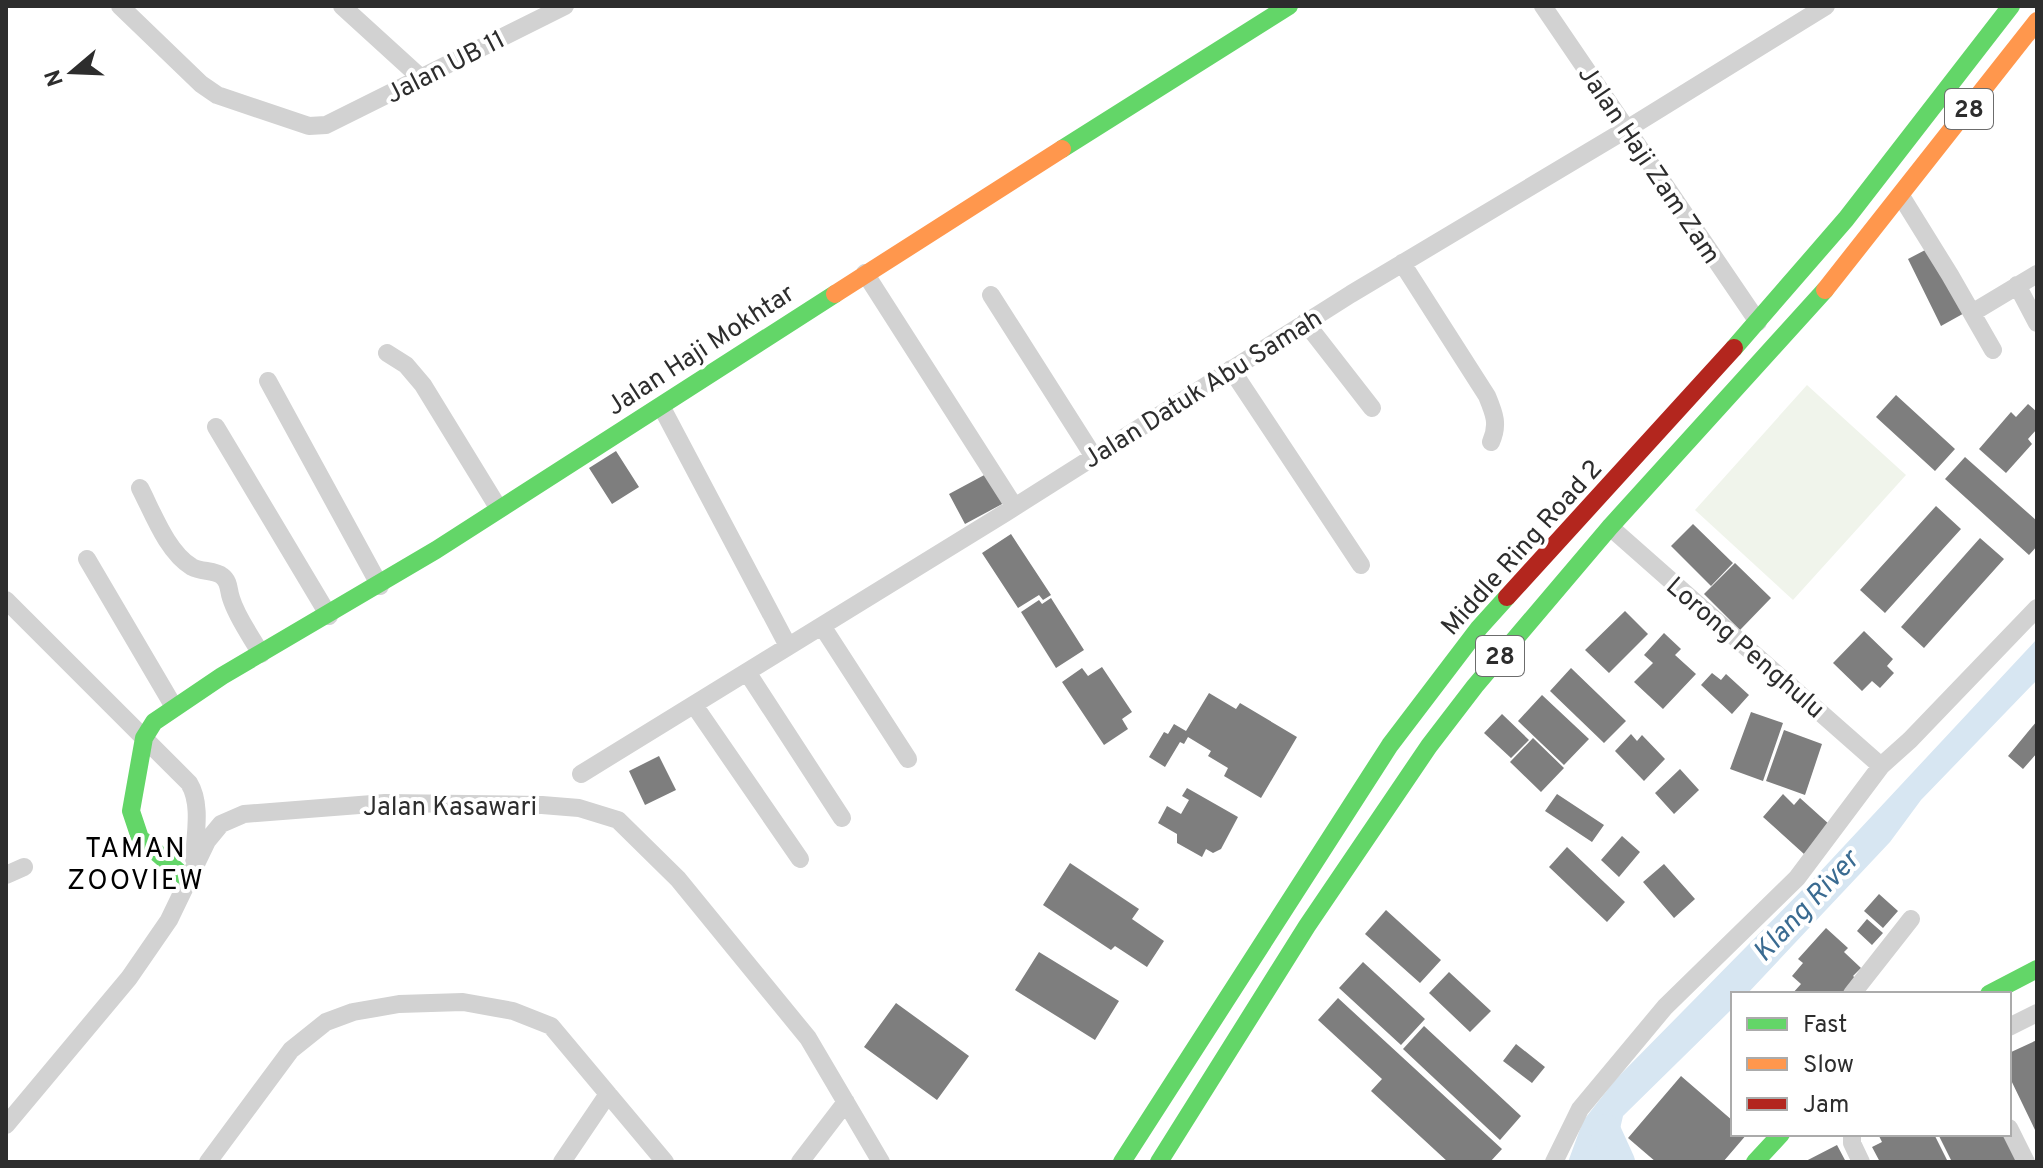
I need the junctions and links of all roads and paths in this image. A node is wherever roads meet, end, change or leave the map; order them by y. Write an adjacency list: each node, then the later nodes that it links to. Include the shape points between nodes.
1 (120, 6): 9 (street, Jalan UB 11, via 217,95 309,126 326,125)
2 (342, 6): 9 (street)
3 (565, 6): 9 (street, Jalan UB 11)
4 (1289, 6): 13 (main road, Jalan Haji Mokhtar)
5 (1543, 6): 10 (street, Jalan Haji Zam Zam)
6 (1826, 6): 10 (street, Jalan Datuk Abu Samah)
7 (2011, 6): 19 (main road, Middle Ring Road 2 / 28, via 1855,208)
8 (2037, 21): 11 (main road, Middle Ring Road 2 / 28)
9 (421, 78)
10 (1627, 129): 12 (street, Jalan Datuk Abu Samah); 19 (street, Jalan Haji Zam Zam)
11 (1901, 196): 17 (street); 33 (main road, Middle Ring Road 2 / 28, via 1814,304)
12 (1402, 263): 18 (street, Jalan Datuk Abu Samah); 28 (street, via 1487,396 1495,418)
13 (865, 273): 25 (main road, Jalan Haji Mokhtar); 31 (street)
14 (2037, 274): 15 (street)
15 (2017, 285): 17 (street); 20 (street)
16 (991, 295): 29 (street)
17 (1972, 313): 21 (street)
18 (1305, 322): 23 (street, Jalan Datuk Abu Samah); 26 (street)
19 (1758, 322): 72 (main road, Middle Ring Road 2 / 28, via 1479,628 1390,745)
20 (2037, 323)
21 (1993, 350)
22 (387, 353): 32 (street, via 423,385)
23 (1231, 369): 29 (street, Jalan Datuk Abu Samah); 35 (street)
24 (268, 381): 36 (street)
25 (661, 406): 32 (main road, Jalan Haji Mokhtar); 41 (street)
26 (1372, 408)
27 (216, 427): 39 (street)
28 (1491, 442)
29 (1094, 457): 31 (street, Jalan Datuk Abu Samah)
30 (140, 488): 42 (street, via 180,556 192,567 221,574)
31 (1014, 506): 40 (street, Jalan Datuk Abu Samah)
32 (499, 509): 36 (main road, Jalan Haji Mokhtar)
33 (1610, 527): 48 (street, Lorong Penghulu); 73 (main road, Middle Ring Road 2 / 28, via 1429,746 1307,926)
34 (87, 559): 45 (street)
35 (1361, 565)
36 (380, 586): 39 (main road, Jalan Haji Mokhtar)
37 (6, 600): 46 (street)
38 (2037, 608): 48 (street)
39 (329, 616): 42 (main road, Jalan Haji Mokhtar)
40 (822, 626): 41 (street, Jalan Datuk Abu Samah); 47 (street)
41 (788, 646): 43 (street, Jalan Datuk Abu Samah)
42 (261, 654): 45 (main road, Jalan Haji Mokhtar)
43 (747, 672): 44 (street, Jalan Datuk Abu Samah); 50 (street)
44 (694, 705): 49 (street, Jalan Datuk Abu Samah); 51 (street)
45 (174, 707): 46 (main road, Jalan Haji Mokhtar)
46 (144, 738): 53 (street, via 195,791); 53 (main road, via 131,811 140,838)
47 (908, 759)
48 (1881, 766): 74 (street, via 1797,878 1665,1007 1602,1081 1580,1109)
49 (581, 774)
50 (842, 818)
51 (800, 859)
52 (24, 867): 54 (street)
53 (191, 873): 62 (street, Jalan Kasawari, via 221,824 244,814 385,803 542,805 579,808 618,820 678,879 808,1038); 63 (street, Jalan Kasawari, via 169,920 129,978)
54 (6, 875)
55 (1911, 919): 57 (street)
56 (2037, 969): 58 (main road)
57 (1854, 992)
58 (1993, 992)
59 (2037, 1013): 60 (street)
60 (2011, 1026)
61 (608, 1094): 67 (street, via 551,1026 513,1011 463,1002 399,1004 353,1012 306,1036); 68 (street); 69 (street)
62 (846, 1102): 70 (street); 71 (street, Jalan Kasawari)
63 (6, 1125)
64 (2011, 1132): 77 (street)
65 (1779, 1136): 75 (main road)
66 (1852, 1136): 76 (street)
67 (208, 1162)
68 (562, 1162)
69 (665, 1162)
70 (800, 1162)
71 (881, 1162)
72 (1122, 1162)
73 (1159, 1162)
74 (1554, 1162)
75 (1755, 1162)
76 (1861, 1162)
77 (2026, 1162)

